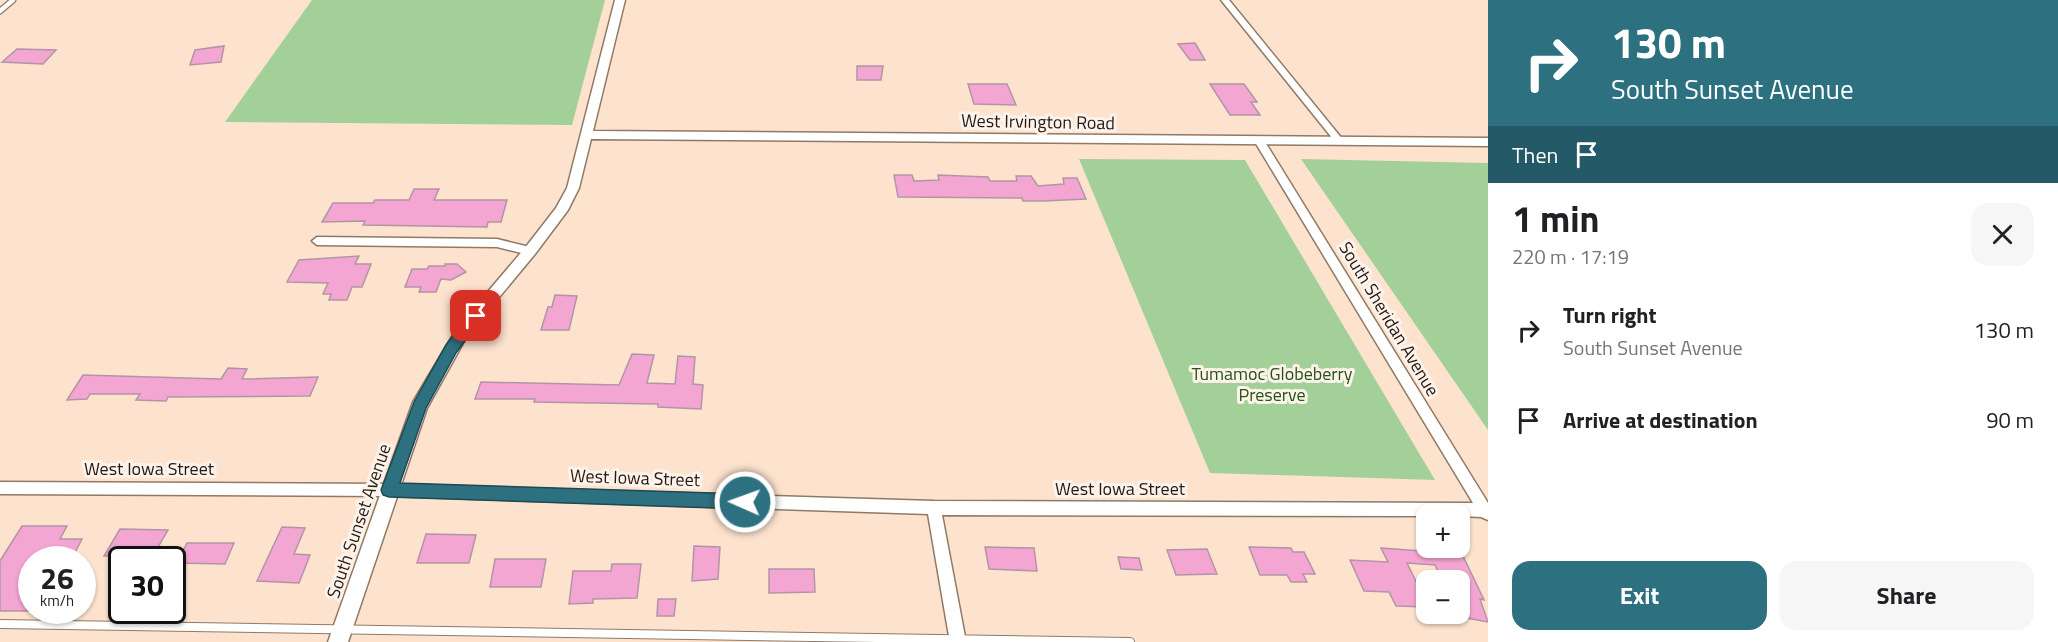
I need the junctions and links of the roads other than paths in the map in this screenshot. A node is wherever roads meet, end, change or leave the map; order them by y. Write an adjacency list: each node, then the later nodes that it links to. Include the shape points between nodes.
1 (13, 0): 4 (lane)
2 (620, 0): 5 (street, South Sunset Avenue)
3 (1225, 0): 7 (street)
4 (0, 11)
5 (587, 135): 6 (street, West Irvington Road); 10 (street, South Sunset Avenue, via 573,188)
6 (1260, 142): 7 (street, West Irvington Road); 14 (street, South Sheridan Avenue)
7 (1340, 142): 8 (street, West Irvington Road)
8 (1488, 142)
9 (317, 241): 10 (street, via 497,243)
10 (530, 251): 12 (street, South Sunset Avenue, via 462,332 441,366 419,407)
11 (0, 488): 12 (street, West Iowa Street)
12 (389, 490): 13 (street, West Iowa Street); 16 (street, South Sunset Avenue)
13 (934, 508): 14 (street, West Iowa Street); 17 (street)
14 (1486, 512)
15 (0, 624): 16 (lane)
16 (340, 636): 17 (lane)
17 (958, 641): 18 (lane)
18 (1130, 642)

